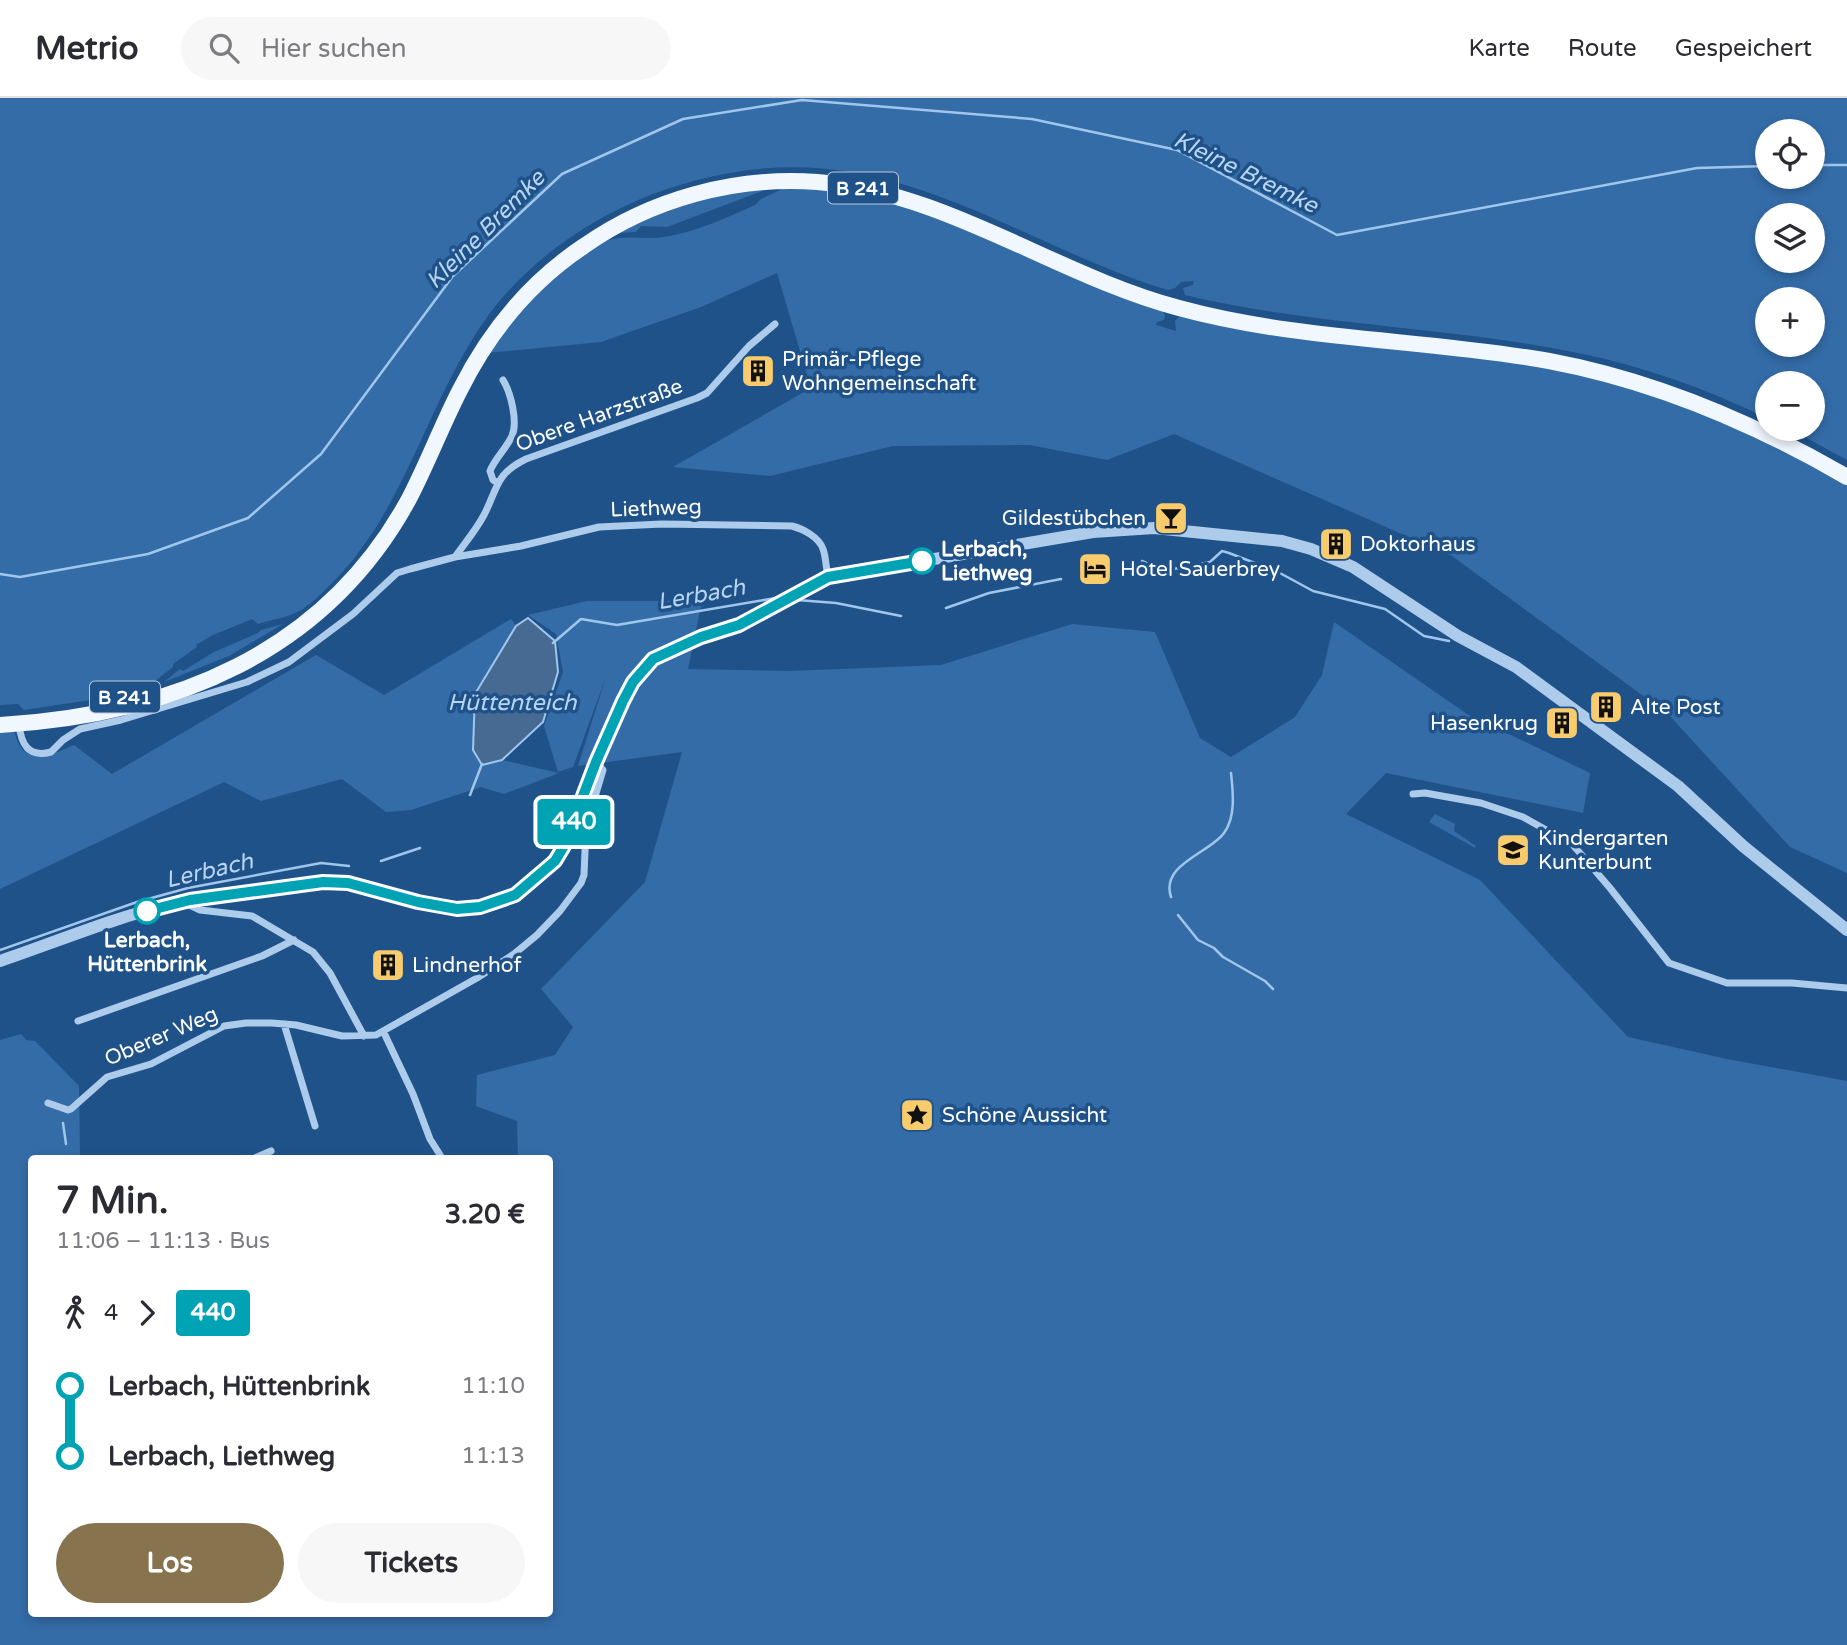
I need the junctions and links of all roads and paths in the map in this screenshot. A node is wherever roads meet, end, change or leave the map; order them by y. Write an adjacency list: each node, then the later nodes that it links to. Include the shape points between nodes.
1 (775, 324): 7 (street, Obere Harzstraße, via 707,393 526,459 510,467)
2 (503, 380): 7 (street, Obere Harzstraße, via 514,426 490,471)
3 (1755, 417): 10 (main road, B 241, via 1658,379 1578,357 1293,322 1175,298 1082,264 940,201 868,180 797,172 730,177 670,192 625,211 569,244 520,287 489,323 462,366 383,524 347,572 295,621 220,665 154,690)
4 (1801, 441): 5 (main road)
5 (1847, 466)
6 (1847, 477): 11 (main road, B 241, via 1716,411 1605,373 1496,353 1303,333 1216,318 1110,286 957,218 888,194 819,182 740,185 673,201 629,219 574,252 526,293 470,370 410,496 378,549 339,594 299,629 237,668 172,694 102,712)
7 (498, 483): 8 (street, Obere Harzstraße, via 484,514)
8 (454, 557): 9 (street, Liethweg, via 599,527 792,526 802,528 823,548); 11 (street, via 397,573 353,614 289,662 247,682 80,729 44,754 24,746)
9 (828, 577): 13 (street, via 739,625 653,659 633,682); 16 (street, via 1093,532 1170,529 1282,541 1311,549 1363,573 1458,636 1516,667 1678,786 1743,846)
10 (0, 716)
11 (19, 724): 12 (main road, B 241)
12 (0, 725)
13 (596, 762): 15 (street, via 555,861 528,886 498,902 457,909 348,883 323,882); 23 (street, Oberer Weg, via 603,770 586,827 583,878 560,911 529,942 483,974 383,1032)
14 (1413, 794): 19 (street, via 1481,803 1523,817 1573,845 1668,963 1727,983)
15 (182, 901): 17 (street, via 210,912 248,915); 18 (street)
16 (1847, 930)
17 (294, 940): 20 (street, via 262,956); 23 (street, via 313,952 328,970)
18 (0, 961)
19 (1847, 988)
20 (78, 1021)
21 (284, 1024): 23 (street, Oberer Weg); 24 (street, Oberer Weg, via 224,1026 157,1061 107,1077 71,1110); 25 (street)
22 (385, 1035): 28 (street)
23 (364, 1036)
24 (48, 1103)
25 (315, 1126)
26 (271, 1150): 27 (street)
27 (261, 1155)
28 (440, 1155)

